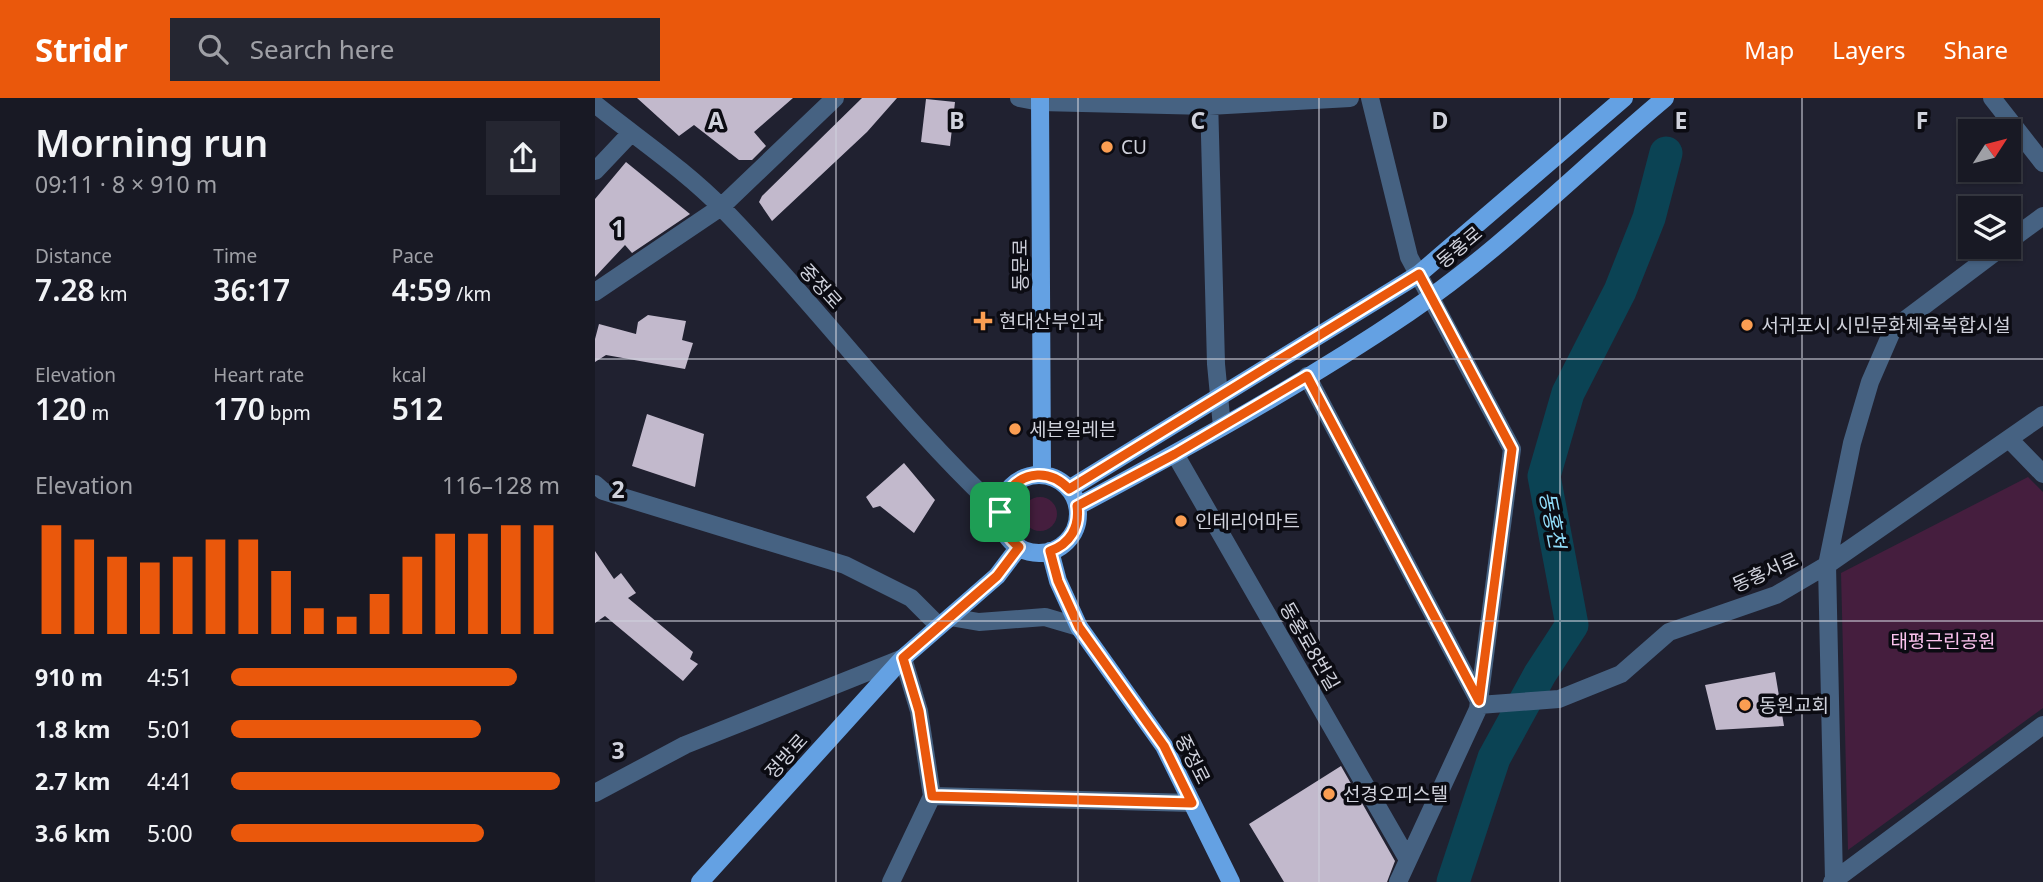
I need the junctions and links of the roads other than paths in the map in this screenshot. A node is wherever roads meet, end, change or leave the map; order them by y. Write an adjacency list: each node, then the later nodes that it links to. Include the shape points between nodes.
1 (835, 98): 14 (street)
2 (1020, 98): 8 (street)
3 (1350, 98): 9 (street)
4 (1370, 98): 18 (street, via 1409,257)
5 (1624, 98): 18 (main road, 동홍로)
6 (1665, 98): 20 (main road, 동홍로)
7 (1992, 98): 12 (street)
8 (1040, 100): 9 (street); 28 (main road, 동문로)
9 (1209, 102): 22 (street)
10 (595, 104): 11 (street, 중정로)
11 (631, 133): 13 (street); 14 (street, 중정로)
12 (2043, 163)
13 (595, 171)
14 (721, 207): 19 (street); 32 (street, 중정로, via 953,468)
15 (2043, 216): 16 (street)
16 (2021, 232)
17 (1986, 259): 35 (street, via 1893,329 1851,443)
18 (1419, 274): 20 (street); 22 (main road, 동홍로)
19 (595, 292)
20 (1429, 298): 21 (main road, 동홍로); 39 (street, via 1512,449)
21 (1307, 376): 24 (main road, 동홍로); 39 (street)
22 (1218, 398): 24 (street); 30 (main road, 동홍로)
23 (2043, 415): 25 (street, 동홍서로)
24 (1222, 427): 26 (main road, 동홍로)
25 (2010, 439): 27 (street); 35 (street, 동홍서로)
26 (1175, 454): 31 (main road, 동홍로); 44 (street, 동홍로8번길)
27 (2043, 474)
28 (1042, 475): 30 (main road); 32 (main road, via 1025,477 1011,486)
29 (595, 484): 36 (street, via 603,491 845,565 911,598)
30 (1069, 489): 31 (main road)
31 (1077, 506): 34 (main road, via 1071,537)
32 (1000, 512): 33 (main road, via 1004,529)
33 (1019, 547): 34 (main road); 36 (main road, 정방로, via 997,576)
34 (1050, 551): 37 (main road, 중정로)
35 (1827, 565): 39 (street, 동홍서로, via 1776,595 1669,632 1621,674 1559,699); 45 (street)
36 (944, 621): 37 (street, via 1045,617); 38 (main road, 정방로)
37 (1079, 627): 43 (main road, 중정로, via 1164,746)
38 (903, 658): 41 (street, via 685,745); 42 (street, via 919,711); 46 (main road, 정방로)
39 (1479, 703): 44 (street)
40 (2043, 725): 45 (street)
41 (595, 793)
42 (932, 796): 43 (street); 47 (street)
43 (1192, 803): 48 (main road, 중정로)
44 (1407, 858): 49 (street)
45 (1833, 881)
46 (700, 882)
47 (891, 882)
48 (1231, 882)
49 (1398, 882)

